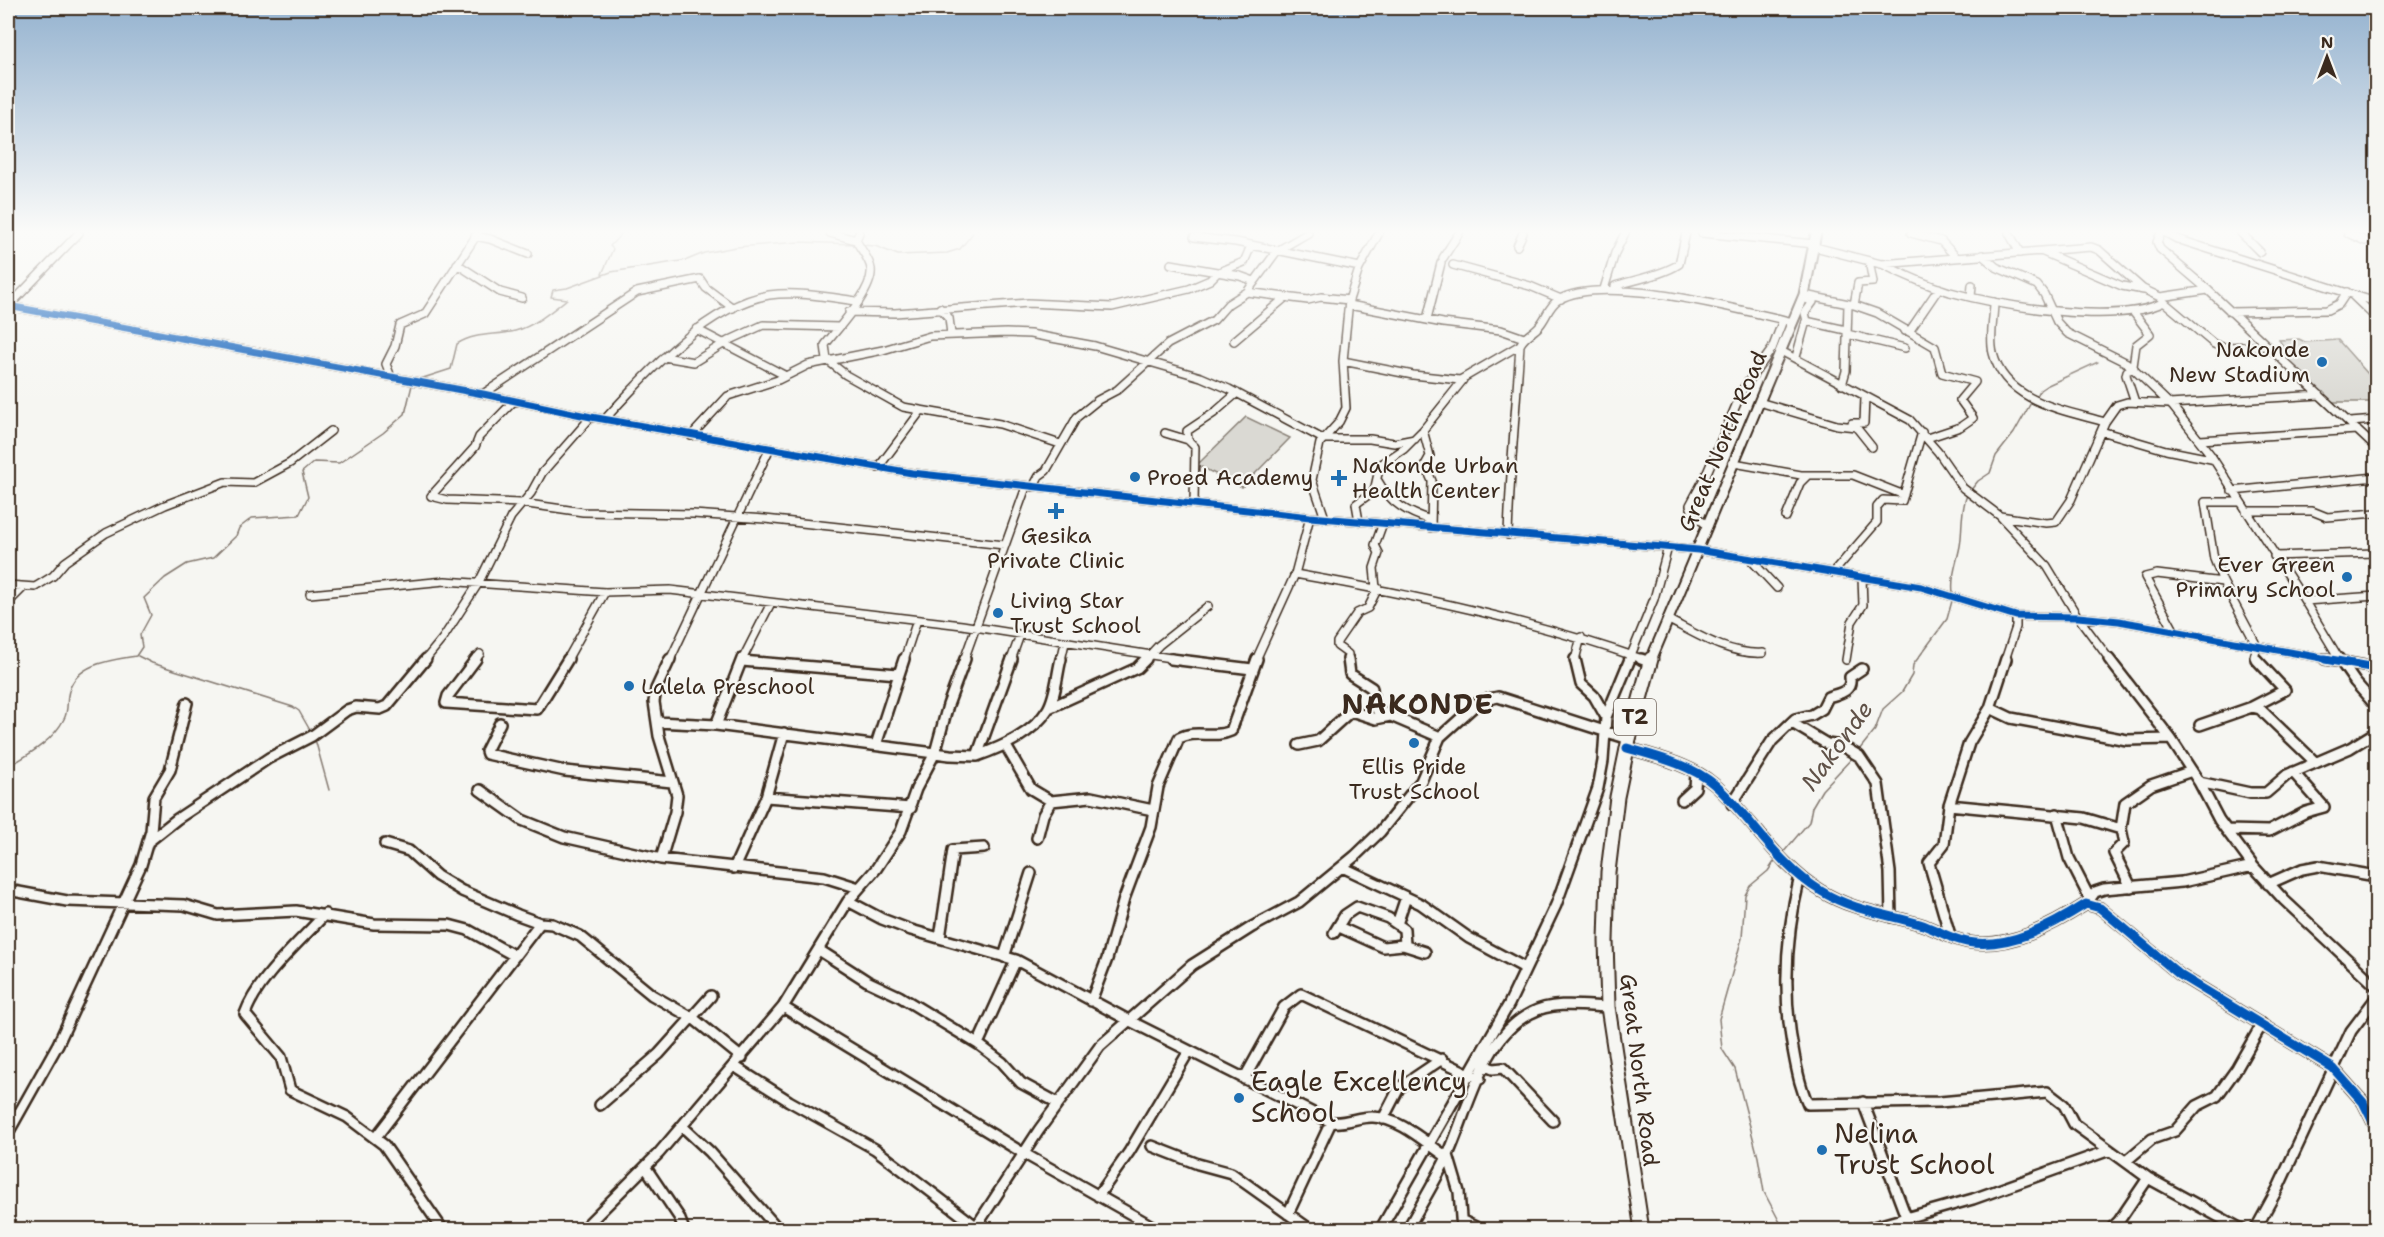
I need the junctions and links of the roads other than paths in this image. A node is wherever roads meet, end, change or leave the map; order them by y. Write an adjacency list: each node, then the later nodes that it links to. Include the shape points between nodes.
1 (23, 291): 36 (street)
2 (440, 291): 69 (street, via 425,314 400,325 386,364)
3 (499, 291): 28 (street)
4 (643, 291): 72 (street)
5 (710, 291): 37 (street)
6 (862, 291): 31 (street)
7 (1183, 291): 38 (street, via 1112,307 1028,303)
8 (1353, 291): 34 (street)
9 (1434, 291): 45 (street)
10 (1543, 291): 29 (street)
11 (1595, 291): 29 (street)
12 (1624, 291): 46 (street)
13 (1804, 291): 25 (highway, Great North Road / T2)
14 (1856, 291): 35 (street)
15 (1937, 291): 50 (street, via 1911,329)
16 (1949, 291): 27 (street)
17 (1972, 291): 27 (street)
18 (2043, 291): 39 (street)
19 (2147, 291): 30 (street)
20 (2205, 291): 30 (street)
21 (2209, 291): 42 (street)
22 (2342, 291): 24 (street)
23 (1246, 292): 26 (street); 66 (street, via 1214,320 1168,344)
24 (2349, 293): 33 (street); 42 (street, via 2327,310); 44 (street)
25 (1803, 296): 35 (street); 41 (highway, Great North Road / T2)
26 (1286, 297): 34 (street, via 1321,297); 56 (street)
27 (1971, 297): 32 (street)
28 (522, 298)
29 (1561, 299): 54 (street)
30 (2162, 300): 43 (street, via 2160,306); 59 (street, via 2216,345)
31 (856, 301): 37 (street, via 811,294 768,295); 40 (street)
32 (1994, 302): 39 (street); 84 (street, via 1993,352 2013,386 2034,400)
33 (2376, 302)
34 (1349, 303): 45 (street); 65 (street)
35 (1851, 304): 50 (street, via 1880,314); 51 (street)
36 (8, 306): 69 (street)
37 (733, 308): 49 (street)
38 (940, 308): 40 (street, via 895,313); 52 (street, via 949,318)
39 (2049, 309): 43 (street); 67 (street, via 2070,335)
40 (849, 312): 48 (street)
41 (1801, 312): 46 (highway, Great North Road / T2); 47 (street)
42 (2230, 312): 59 (street)
43 (2134, 313): 67 (street, via 2150,334 2136,345)
44 (2376, 318)
45 (1427, 319): 54 (street, via 1501,330)
46 (1788, 321): 53 (highway, Great North Road / T2); 124 (street, via 1743,389 1690,504 1693,514)
47 (1806, 321): 51 (street); 55 (street)
48 (839, 327): 57 (street, via 763,325); 64 (street, via 825,345)
49 (696, 329): 57 (street); 62 (street)
50 (1905, 331): 92 (street, via 1935,348 1942,373 1975,383 1960,400 1973,418 1960,427)
51 (1846, 332): 60 (street); 71 (street)
52 (951, 334): 64 (street); 66 (street, via 1029,334)
53 (1787, 336): 55 (street); 61 (highway, Great North Road / T2)
54 (1524, 338): 58 (street)
55 (1801, 339): 63 (street)
56 (1234, 341)
57 (723, 344): 62 (street, via 694,362); 68 (street)
58 (1520, 345): 70 (street); 125 (street)
59 (2266, 346): 74 (street)
60 (1905, 348)
61 (1781, 351): 63 (street); 77 (highway, Great North Road / T2)
62 (664, 357): 82 (street)
63 (1796, 357): 71 (street)
64 (827, 360): 68 (street); 80 (street, via 891,401)
65 (1343, 361): 70 (street); 94 (street, via 1346,408)
66 (1149, 362): 73 (street); 98 (street, via 1077,417)
67 (2134, 367): 78 (street, via 2126,375); 79 (street)
68 (786, 376): 93 (street, via 728,396)
69 (391, 377): 72 (street)
70 (1463, 380): 87 (street)
71 (1842, 385): 75 (street)
72 (483, 393): 76 (street)
73 (1238, 393): 94 (street); 96 (street, via 1187,431)
74 (2320, 395): 79 (street); 85 (street)
75 (1865, 397): 86 (street, via 1864,423); 92 (street, via 1905,417)
76 (514, 401): 81 (street); 112 (street, via 431,496)
77 (1759, 402): 86 (street); 103 (highway, Great North Road / T2)
78 (2135, 402): 79 (street); 84 (street, via 2117,405)
79 (2169, 404): 97 (street)
80 (920, 412): 98 (street, via 1000,424); 104 (street)
81 (591, 417): 82 (street); 112 (street, via 546,467)
82 (605, 419): 93 (street)
83 (2376, 420): 85 (street)
84 (2105, 422): 90 (street)
85 (2350, 422): 88 (street)
86 (1837, 425): 99 (street, via 1858,428)
87 (1423, 430): 95 (street); 123 (street, via 1430,456 1425,465 1432,479)
88 (2357, 430): 97 (street); 100 (street)
89 (330, 431): 138 (street, via 290,463 253,483 225,482 131,519 65,562 44,583)
90 (2101, 431): 102 (street); 116 (street, via 2071,500 2056,522)
91 (1165, 433): 96 (street)
92 (1924, 435): 110 (street); 116 (street, via 1963,488)
93 (691, 436): 101 (street)
94 (1323, 439): 95 (street, via 1398,444); 120 (street, via 1312,483)
95 (1415, 439): 107 (street, via 1382,463)
96 (1188, 440): 113 (street, via 1196,450)
97 (2200, 440): 102 (street)
98 (1060, 444): 108 (street, via 1046,471)
99 (1872, 447)
100 (2376, 448)
101 (769, 450): 104 (street); 119 (street)
102 (2211, 459): 109 (street)
103 (1734, 463): 105 (street); 124 (highway, Great North Road / T2)
104 (878, 468): 108 (street)
105 (1807, 476): 110 (street, via 1857,476); 118 (street, via 1800,483)
106 (2376, 477): 109 (street)
107 (1378, 479): 121 (street, via 1371,495 1356,504); 123 (street, via 1390,501)
108 (1029, 487): 113 (street); 126 (street)
109 (2232, 491): 111 (street)
110 (1904, 495): 132 (street, via 1901,502 1883,500 1877,507 1877,522)
111 (2240, 502): 114 (street); 135 (street, via 2209,501 2204,505 2210,544)
112 (521, 503): 119 (street, via 583,512); 136 (street, via 499,538)
113 (1194, 504): 117 (street)
114 (2246, 511): 115 (street, via 2312,511 2326,517); 130 (street)
115 (2376, 513)
116 (2000, 516): 150 (street, via 2047,566)
117 (1310, 517): 120 (street); 133 (street)
118 (1786, 517)
119 (737, 518): 126 (street); 142 (street)
120 (1325, 518): 121 (street)
121 (1359, 521): 122 (street)
122 (1383, 523): 123 (street); 139 (street, via 1375,545)
123 (1431, 524): 125 (street)
124 (1708, 526): 128 (highway, Great North Road / T2)
125 (1508, 535): 127 (street)
126 (1004, 546): 153 (street)
127 (1668, 547): 128 (street); 161 (street, via 1654,599)
128 (1698, 550): 131 (street); 152 (highway, Great North Road / T2)
129 (2376, 553): 130 (street)
130 (2274, 556): 145 (street)
131 (1750, 559): 132 (street); 140 (street)
132 (1833, 573): 134 (street)
133 (1295, 574): 139 (street); 168 (street)
134 (1862, 578): 149 (street, via 1947,593); 163 (street, via 1863,605 1852,622)
135 (2223, 582): 154 (street, via 2157,574 2145,577); 158 (street)
136 (478, 584): 141 (street); 143 (street, via 445,581); 212 (street, via 443,638 387,706 347,710 177,819)
137 (8, 585): 138 (street)
138 (24, 587): 146 (street)
139 (1377, 588): 156 (street); 176 (street, via 1368,608 1357,613 1336,645 1348,654 1348,674 1372,688 1375,708)
140 (1777, 588)
141 (605, 592): 142 (street); 160 (street, via 537,708 446,704)
142 (699, 593): 147 (street); 178 (street, via 656,689)
143 (310, 594)
144 (2376, 596): 145 (street)
145 (2305, 601): 165 (street)
146 (8, 603)
147 (771, 603): 151 (street); 164 (street)
148 (1208, 606): 162 (street)
149 (2016, 616): 150 (street); 175 (street)
150 (2078, 617): 154 (street); 187 (street)
151 (916, 620): 153 (street); 170 (street)
152 (1669, 620): 159 (street, via 1728,647 1751,654); 166 (highway, Great North Road / T2)
153 (975, 629): 155 (street); 192 (street)
154 (2175, 630): 158 (street)
155 (1020, 635): 157 (street); 193 (street)
156 (1581, 637): 161 (street); 177 (street, via 1574,662 1581,684 1594,696)
157 (1065, 643): 162 (street); 174 (street)
158 (2257, 646): 165 (street); 173 (street, via 2255,659 2286,690)
159 (1763, 653)
160 (480, 654)
161 (1631, 655): 166 (street); 177 (street)
162 (1150, 656): 168 (street); 174 (street, via 1137,668)
163 (1846, 660)
164 (742, 661): 170 (street); 181 (street)
165 (2338, 661): 167 (street); 172 (street)
166 (1650, 662): 188 (highway, Great North Road / T2)
167 (2376, 668)
168 (1252, 669): 207 (street, via 1231,731 1225,735 1189,733 1179,738 1158,787)
169 (1862, 669): 180 (street, via 1850,677 1848,690 1828,697 1824,707)
170 (898, 675): 189 (street)
171 (187, 703): 212 (street, via 170,770 154,797)
172 (2376, 706)
173 (2252, 707): 182 (street); 194 (street, via 2260,709)
174 (1049, 708): 191 (street, via 1034,726)
175 (1990, 708): 187 (street, via 2011,718 2127,740); 205 (street, via 1969,743)
176 (1390, 716): 186 (street); 190 (street, via 1377,718 1351,711 1318,741)
177 (1606, 717): 183 (street)
178 (657, 722): 181 (street); 198 (street)
179 (500, 723): 198 (street, via 487,754 565,771)
180 (1792, 723): 204 (street, via 1772,741); 231 (street, via 1827,744 1842,746 1859,756 1878,784 1890,872)
181 (716, 725): 185 (street)
182 (2200, 725)
183 (1604, 731): 186 (street, via 1494,697 1480,701); 188 (street); 242 (street, via 1598,788 1556,905)
184 (2376, 732): 194 (street)
185 (784, 733): 189 (street); 201 (street)
186 (1440, 737): 217 (street, via 1420,781 1380,832)
187 (2171, 739): 195 (street)
188 (1628, 744): 197 (street); 248 (highway, Great North Road / T2, via 1608,872)
189 (876, 745): 192 (street)
190 (1299, 745)
191 (1006, 746): 193 (street); 203 (street, via 1031,789)
192 (935, 753): 193 (street); 206 (street, via 916,789)
193 (977, 756)
194 (2316, 763): 196 (street)
195 (2192, 771): 199 (street); 209 (street, via 2151,785 2127,801)
196 (2293, 772): 199 (street, via 2263,794); 210 (street, via 2324,807 2269,831)
197 (1696, 773): 202 (street, via 1695,788); 204 (street, via 1714,784)
198 (672, 782): 215 (street, via 677,795 675,812)
199 (2199, 782): 210 (street)
200 (480, 790): 215 (street, via 522,820 564,837)
201 (766, 797): 206 (street); 218 (street)
202 (1682, 800)
203 (1051, 801): 207 (street, via 1091,797); 211 (street)
204 (1732, 804): 220 (street)
205 (1949, 805): 208 (street); 234 (street, via 1944,844 1929,863)
206 (911, 808): 224 (street, via 888,853)
207 (1153, 810): 246 (street, via 1139,864)
208 (2057, 814): 209 (street); 228 (street, via 2061,839)
209 (2121, 829): 223 (street, via 2124,843 2114,855)
210 (2227, 830): 216 (street)
211 (1037, 838)
212 (148, 842): 229 (street)
213 (385, 844): 232 (street, via 409,851 437,876 462,891)
214 (984, 848): 235 (street, via 953,850)
215 (661, 859): 218 (street)
216 (2253, 866): 222 (street); 223 (street, via 2182,882)
217 (1342, 867): 226 (street); 250 (street, via 1299,902 1192,965)
218 (734, 868): 224 (street, via 824,877)
219 (1031, 873): 240 (street)
220 (1800, 876): 231 (street, via 1820,891); 262 (street, via 1791,906 1785,958 1789,1034 1806,1100 1809,1104)
221 (2376, 876): 222 (street, via 2318,866)
222 (2268, 884): 243 (street)
223 (2131, 887): 228 (street, via 2100,890)
224 (859, 888): 227 (street)
225 (8, 890): 229 (street, via 67,901)
226 (1406, 897): 233 (street); 242 (street, via 1468,938)
227 (848, 901): 235 (street, via 882,919); 237 (street)
228 (2088, 901): 234 (street, via 2049,926 2020,936 1976,944); 251 (street, via 2113,917 2181,975)
229 (123, 904): 230 (street, via 184,905 218,915 296,911); 270 (street, via 58,1044)
230 (325, 914): 239 (street, via 374,924 459,927); 271 (street, via 262,986 245,1014 286,1065 290,1090 353,1121)
231 (1891, 917): 234 (street)
232 (540, 923): 239 (street); 249 (street, via 580,936 652,995)
233 (1396, 924): 236 (street, via 1404,929); 236 (street, via 1357,907 1348,912 1337,930 1383,947)
234 (1950, 935)
235 (940, 938): 240 (street)
236 (1405, 945): 238 (street)
237 (819, 950): 247 (street); 252 (street)
238 (1425, 952)
239 (515, 956): 271 (street)
240 (1004, 957): 241 (street)
241 (1016, 960): 246 (street); 252 (street)
242 (1526, 968): 259 (street)
243 (2376, 986)
244 (711, 996): 249 (street)
245 (2376, 998): 258 (street, via 2351,1031)
246 (1091, 1000): 250 (street)
247 (783, 1007): 254 (street); 275 (street)
248 (1608, 1007): 257 (street, via 1547,1008 1533,1012 1501,1037); 295 (highway, Great North Road / T2)
249 (693, 1019): 254 (street); 264 (street, via 648,1065)
250 (1130, 1022): 253 (street); 263 (street, via 1100,1046)
251 (2262, 1024): 258 (street); 277 (street, via 2217,1096 2197,1106 2175,1131 2152,1139)
252 (978, 1044): 263 (street, via 1021,1083)
253 (1189, 1051): 261 (street); 280 (street)
254 (742, 1058): 256 (street)
255 (1442, 1059): 259 (street); 261 (street, via 1301,994 1284,1007); 265 (street, via 1399,1088)
256 (734, 1066): 268 (street); 285 (street, via 876,1149)
257 (1486, 1066): 260 (street); 266 (street, via 1503,1068)
258 (2333, 1068): 269 (street, via 2363,1102); 299 (street)
259 (1469, 1073): 260 (street); 273 (street)
260 (1480, 1078): 276 (street)
261 (1244, 1079): 267 (street)
262 (1863, 1102): 274 (street, via 1941,1102 2047,1092 2064,1105 2074,1124); 282 (street)
263 (1058, 1103): 275 (street)
264 (600, 1105)
265 (1383, 1119): 267 (street); 273 (street)
266 (1553, 1121)
267 (1331, 1122): 281 (street)
268 (682, 1126): 278 (street); 289 (street)
269 (2376, 1128)
270 (8, 1133)
271 (376, 1137): 286 (street, via 393,1155)
272 (1152, 1146): 281 (street, via 1231,1173)
273 (1430, 1146): 276 (street); 292 (street)
274 (2110, 1150): 277 (street); 282 (street, via 1973,1199)
275 (1023, 1153): 280 (street); 285 (street)
276 (1447, 1156): 283 (street, via 1454,1170); 293 (street)
277 (2126, 1161): 279 (street)
278 (646, 1168): 287 (street); 288 (street, via 680,1217)
279 (2148, 1178): 297 (street); 298 (street)
280 (1098, 1196): 290 (street)
281 (1288, 1214): 291 (street)
282 (1906, 1217): 284 (street)
283 (1462, 1225): 294 (street)
284 (1881, 1227): 296 (street)
285 (977, 1228)
286 (442, 1230)
287 (582, 1230)
288 (684, 1230)
289 (779, 1230)
290 (1159, 1230)
291 (1311, 1230)
292 (1380, 1230)
293 (1407, 1230)
294 (1482, 1230)
295 (1642, 1230)
296 (1863, 1230)
297 (2110, 1230)
298 (2243, 1230)
299 (2255, 1230)

